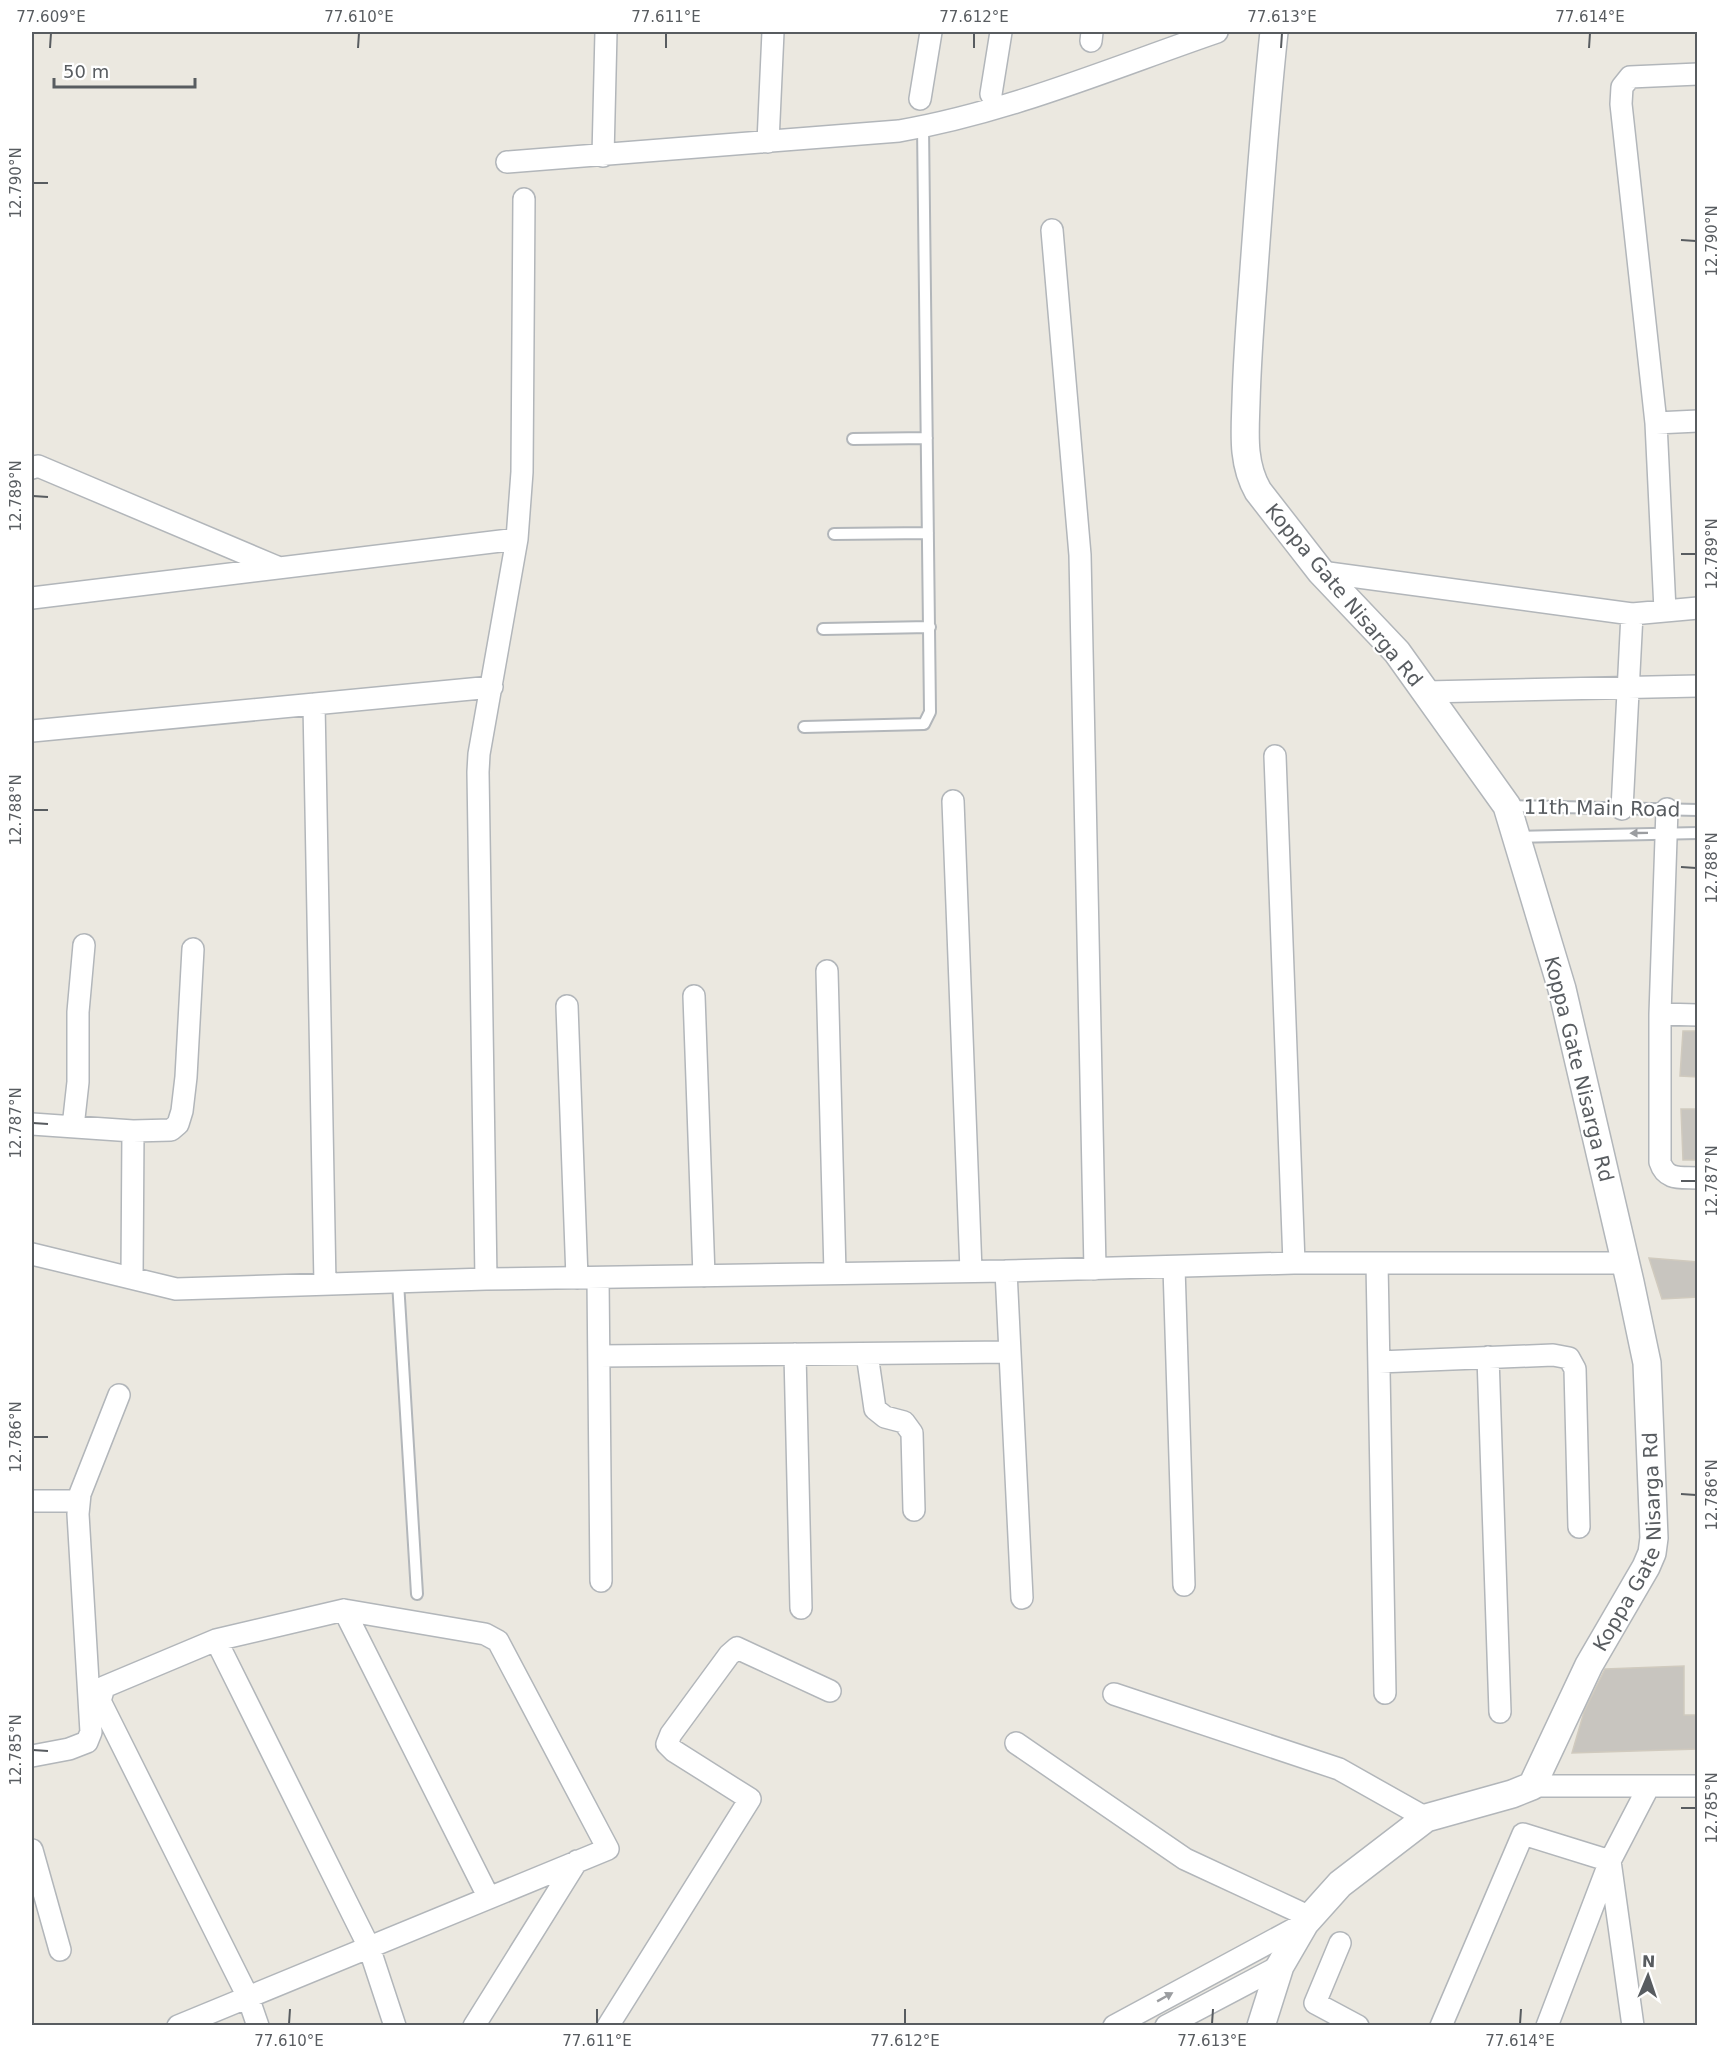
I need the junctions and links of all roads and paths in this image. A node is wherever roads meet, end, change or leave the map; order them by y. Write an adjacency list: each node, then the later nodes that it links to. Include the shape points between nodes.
1 (606, 32): 13 (street)
2 (773, 32): 12 (street)
3 (931, 32): 10 (street)
4 (1001, 32): 9 (street)
5 (1217, 32): 7 (street)
6 (1274, 32): 26 (street, Koppa Gate Nisarga Rd, via 1247,364 1245,447 1257,491)
7 (1178, 38): 11 (street, via 1021,101)
8 (1698, 74): 18 (street, via 1630,77 1622,87)
9 (991, 94)
10 (920, 99)
11 (923, 127): 12 (street); 19 (lane)
12 (768, 142): 13 (street)
13 (603, 156): 14 (street)
14 (507, 162)
15 (524, 199): 24 (street, via 522,472)
16 (1052, 230): 65 (street, via 1080,555)
17 (1698, 421): 18 (street)
18 (1656, 423): 29 (street)
19 (927, 438): 20 (lane); 22 (lane)
20 (853, 439)
21 (32, 468): 25 (street, via 38,466)
22 (928, 533): 23 (lane); 31 (lane)
23 (834, 534)
24 (517, 538): 25 (street); 34 (street)
25 (277, 567): 27 (street)
26 (1321, 572): 30 (street); 36 (street, Koppa Gate Nisarga Rd, via 1391,645)
27 (32, 598)
28 (1698, 608): 29 (street)
29 (1665, 610): 30 (street)
30 (1632, 614): 35 (street)
31 (930, 627): 32 (lane); 38 (lane, via 930,712 924,724)
32 (823, 628)
33 (1698, 686): 35 (street)
34 (492, 687): 37 (street); 73 (street, via 478,772)
35 (1628, 687): 36 (street); 43 (street)
36 (1426, 692): 42 (street, Koppa Gate Nisarga Rd)
37 (314, 704): 39 (street); 75 (street)
38 (804, 727)
39 (34, 732)
40 (1275, 756): 61 (street)
41 (953, 801): 66 (street)
42 (1507, 806): 43 (lane, 11th Main Road); 48 (street, Koppa Gate Nisarga Rd)
43 (1622, 809): 44 (lane, 11th Main Road)
44 (1667, 809): 45 (lane, 11th Main Road); 46 (street)
45 (1698, 810)
46 (1667, 832): 47 (lane, 11th Main Road); 48 (lane, 11th Main Road, one-way to 48); 54 (street)
47 (1698, 833)
48 (1516, 837): 63 (street, Koppa Gate Nisarga Rd, via 1562,990)
49 (84, 945): 57 (street)
50 (193, 949): 58 (street, via 186,1077 178,1124 171,1130)
51 (828, 971): 68 (street)
52 (694, 996): 69 (street)
53 (567, 1006): 71 (street)
54 (1660, 1014): 55 (street); 59 (street, via 1660,1162 1663,1171 1671,1176)
55 (1698, 1015)
56 (32, 1124): 57 (street)
57 (74, 1127): 58 (street)
58 (133, 1131): 70 (street)
59 (1698, 1178)
60 (32, 1254): 70 (street)
61 (1294, 1263): 62 (street); 64 (street)
62 (1377, 1263): 63 (street); 81 (street)
63 (1625, 1263): 100 (street, Koppa Gate Nisarga Rd, via 1647,1363 1652,1553 1589,1665)
64 (1174, 1267): 65 (street); 88 (street)
65 (1095, 1269): 67 (street)
66 (970, 1271): 67 (street); 68 (street)
67 (1006, 1271): 76 (street)
68 (835, 1273): 69 (street)
69 (704, 1276): 72 (street)
70 (132, 1278): 75 (street, via 176,1289)
71 (577, 1278): 72 (street); 73 (street)
72 (598, 1278): 79 (street)
73 (486, 1279): 74 (street)
74 (398, 1282): 75 (street); 89 (lane)
75 (326, 1284)
76 (1010, 1352): 78 (street); 90 (street)
77 (795, 1354): 78 (street); 79 (street); 91 (street)
78 (867, 1354): 85 (street, via 875,1408 885,1417 904,1422 912,1433)
79 (599, 1356): 87 (street)
80 (1488, 1358): 81 (street); 86 (street, via 1552,1355 1569,1358 1575,1369); 97 (street)
81 (1379, 1362): 96 (street)
82 (118, 1395): 84 (street)
83 (32, 1501): 84 (street)
84 (79, 1501): 99 (street, via 91,1732 87,1742 78,1746)
85 (914, 1510)
86 (1579, 1527)
87 (601, 1581)
88 (1184, 1586)
89 (417, 1594)
90 (1022, 1598)
91 (801, 1608)
92 (344, 1610): 93 (street); 106 (street, via 485,1634 498,1641 608,1849); 107 (street)
93 (216, 1640): 110 (street); 113 (street, via 104,1687 100,1701)
94 (830, 1691): 118 (street, via 737,1648 671,1734 667,1744 674,1751 750,1799)
95 (1114, 1694): 103 (street, via 1339,1769)
96 (1385, 1694)
97 (1500, 1712)
98 (1016, 1743): 108 (street, via 1185,1859)
99 (32, 1756)
100 (1532, 1786): 101 (street); 103 (street)
101 (1649, 1786): 102 (street); 105 (street)
102 (1698, 1786)
103 (1426, 1818): 108 (street, via 1340,1884)
104 (32, 1850): 111 (street)
105 (1610, 1861): 123 (street, via 1523,1834); 124 (street); 125 (street)
106 (577, 1862): 107 (street); 117 (street)
107 (489, 1898): 110 (street)
108 (1307, 1920): 112 (street); 119 (street, one-way to 108)
109 (1340, 1943): 122 (street, via 1315,2003)
110 (369, 1947): 113 (street); 116 (street)
111 (60, 1950)
112 (1280, 1966): 120 (street); 121 (street)
113 (248, 1997): 114 (street); 115 (street)
114 (178, 2025)
115 (258, 2025)
116 (395, 2025)
117 (474, 2025)
118 (608, 2025)
119 (1114, 2025)
120 (1166, 2025)
121 (1261, 2025)
122 (1358, 2025)
123 (1442, 2025)
124 (1547, 2025)
125 (1633, 2025)

